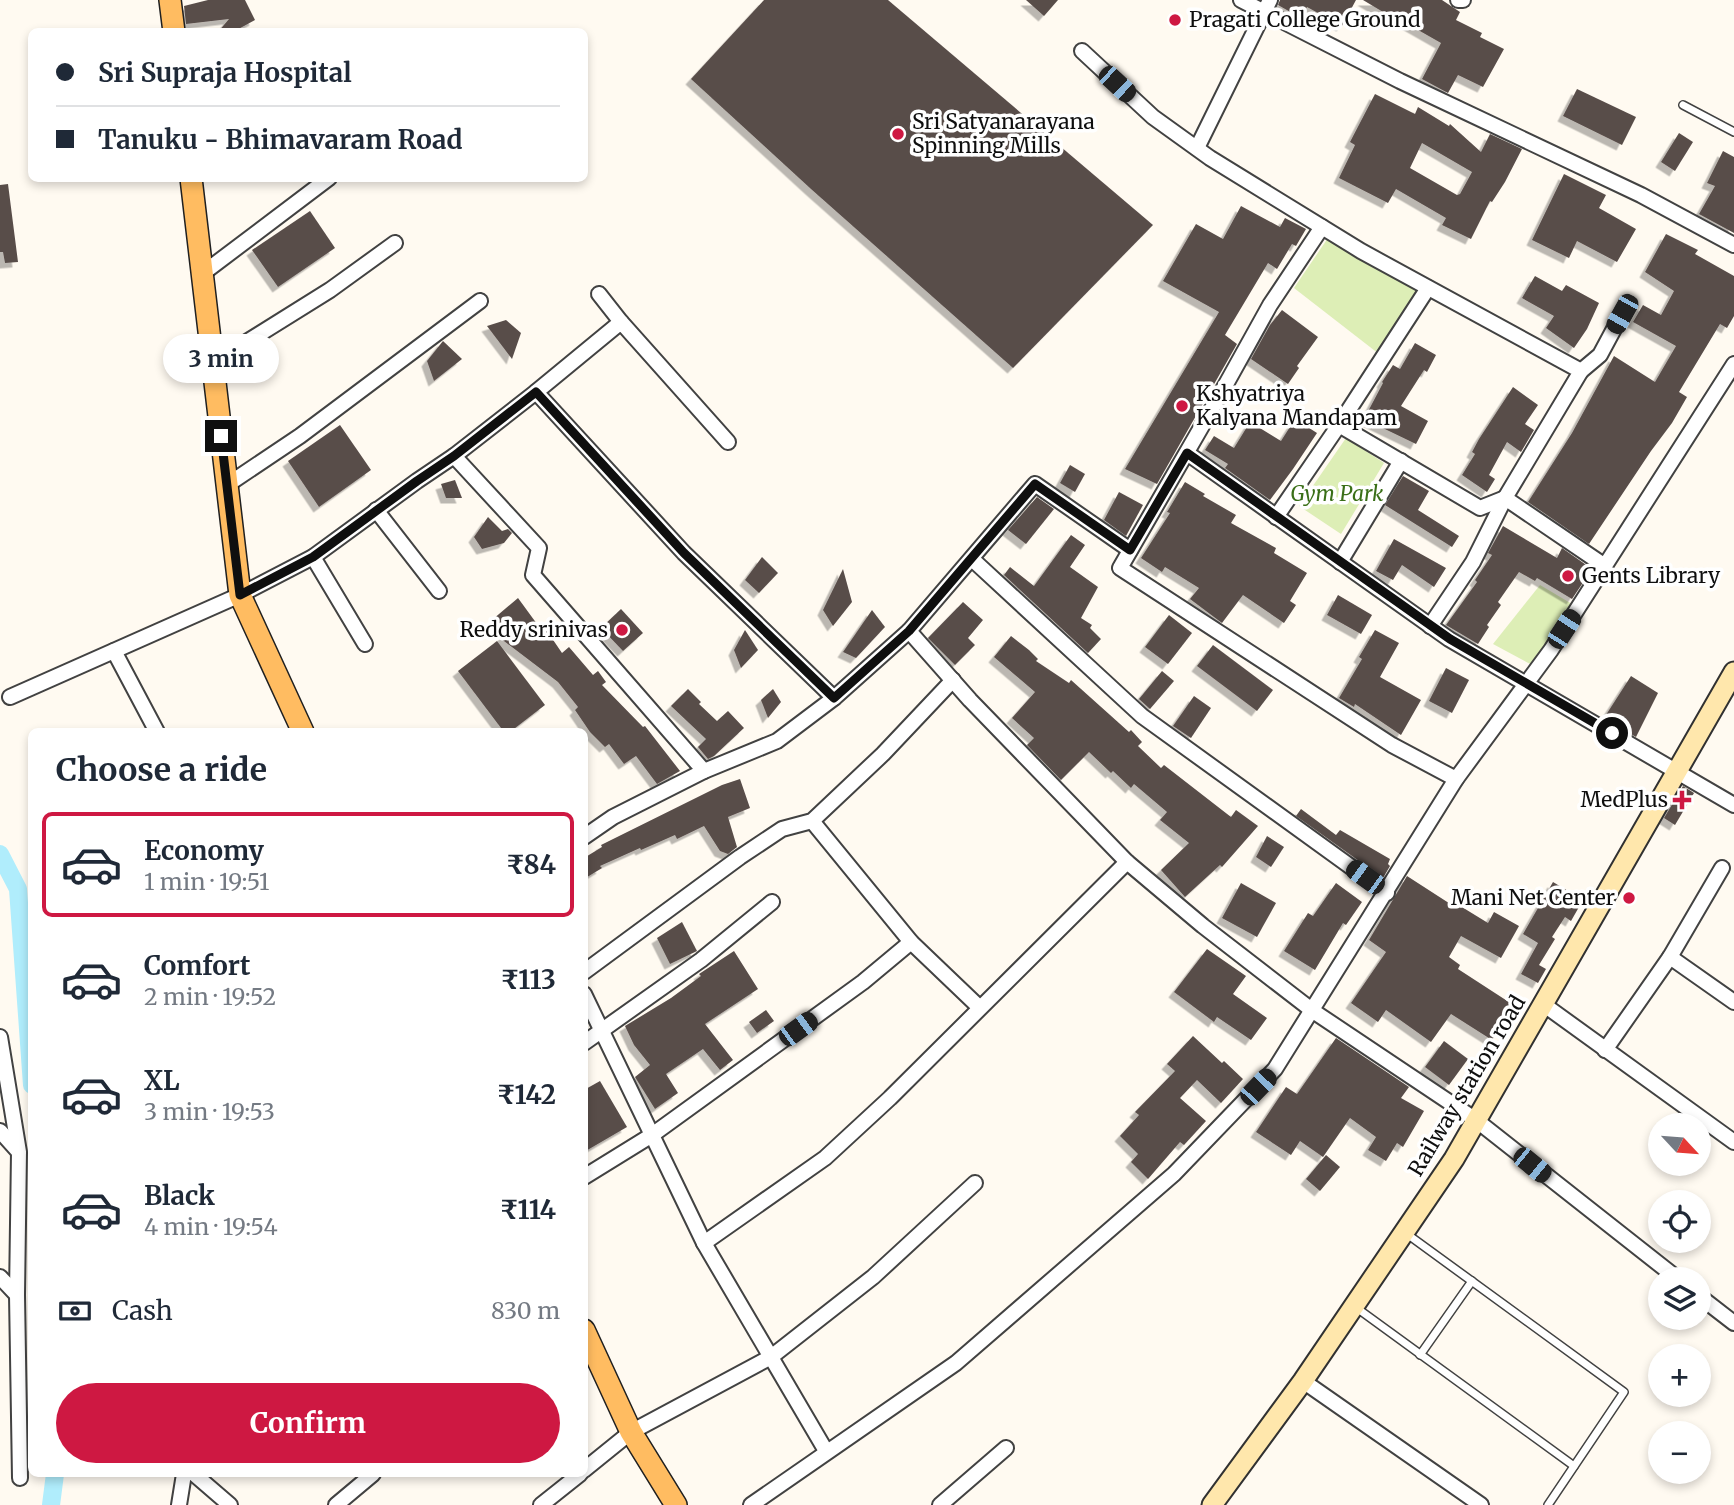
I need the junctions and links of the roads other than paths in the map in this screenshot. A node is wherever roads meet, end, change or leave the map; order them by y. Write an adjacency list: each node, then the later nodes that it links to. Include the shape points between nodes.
1 (170, 0): 4 (main road)
2 (1241, 0): 3 (street)
3 (1267, 6): 8 (street); 13 (street, via 1400,81 1641,195)
4 (174, 28)
5 (1082, 51): 8 (street, via 1153,117)
6 (1683, 105): 7 (lane)
7 (1734, 132)
8 (1197, 148): 11 (street)
9 (191, 182): 14 (main road)
10 (324, 182): 14 (street)
11 (1322, 227): 15 (street); 26 (street, via 1270,305)
12 (395, 243): 20 (street)
13 (1734, 245)
14 (202, 274): 20 (main road)
15 (1428, 288): 22 (street); 24 (street)
16 (599, 295): 19 (street)
17 (480, 301): 29 (street)
18 (1622, 314): 22 (street, via 1600,355)
19 (621, 322): 23 (street); 25 (street)
20 (213, 363): 29 (main road)
21 (1734, 364): 37 (street)
22 (1581, 371): 30 (street)
23 (536, 392): 27 (street); 48 (street, via 684,553)
24 (1339, 425): 28 (street); 32 (street)
25 (728, 442)
26 (1187, 453): 32 (street); 33 (street)
27 (454, 456): 31 (street); 51 (street, via 539,548 533,575)
28 (1401, 461): 30 (street, via 1480,508); 36 (street)
29 (227, 485): 39 (main road)
30 (1505, 498): 37 (street); 40 (street, via 1473,562)
31 (376, 510): 34 (street); 38 (street)
32 (1276, 517): 36 (street)
33 (1130, 550): 35 (street, via 1035,484); 53 (street, via 1120,568 1392,745)
34 (313, 557): 39 (street); 42 (street)
35 (972, 559): 41 (street); 59 (street, via 1142,716)
36 (1340, 562): 40 (street)
37 (1605, 566): 46 (street)
38 (439, 591)
39 (240, 595): 43 (street); 50 (main road)
40 (1430, 625): 46 (street)
41 (909, 631): 45 (street); 48 (street)
42 (365, 644)
43 (114, 651): 47 (street); 49 (street)
44 (1734, 672): 52 (street, Railway station road)
45 (953, 680): 55 (street); 57 (street)
46 (1526, 684): 52 (street); 53 (street)
47 (10, 697)
48 (834, 698): 51 (street, via 777,741)
49 (155, 728)
50 (301, 728)
51 (704, 771): 56 (street)
52 (1677, 771): 54 (street); 66 (street, Railway station road)
53 (1456, 779): 59 (street)
54 (1734, 805)
55 (812, 821): 61 (street); 63 (street, via 782,829)
56 (588, 834)
57 (1127, 862): 67 (street); 68 (street)
58 (1722, 868): 62 (street)
59 (1387, 893): 68 (street)
60 (772, 902): 69 (street, via 701,960)
61 (911, 942): 67 (street); 75 (street)
62 (1670, 957): 65 (street); 72 (street)
63 (588, 969)
64 (588, 1001): 69 (street)
65 (1734, 1002)
66 (1543, 1004): 72 (street); 73 (street, Railway station road)
67 (979, 1007): 81 (street, via 825,1158)
68 (1312, 1011): 73 (street); 95 (street, via 1275,1069 1174,1174 956,1363)
69 (603, 1029): 71 (street); 75 (street)
70 (0, 1037): 77 (street)
71 (588, 1040)
72 (1605, 1049): 76 (street)
73 (1476, 1120): 80 (street, Railway station road); 82 (street)
74 (0, 1131): 77 (street)
75 (652, 1135): 78 (street); 81 (street)
76 (1734, 1142)
77 (19, 1152): 85 (street)
78 (588, 1175)
79 (975, 1183): 91 (street, via 873,1277)
80 (1404, 1232): 84 (lane); 87 (street, Railway station road)
81 (704, 1243): 91 (street)
82 (1663, 1267)
83 (0, 1277): 85 (street)
84 (1472, 1281): 90 (lane); 96 (lane, via 1624,1392)
85 (17, 1295): 102 (street)
86 (1711, 1305): 88 (street)
87 (1354, 1306): 90 (lane); 92 (street, Railway station road)
88 (1734, 1322)
89 (588, 1339): 93 (main road)
90 (1420, 1354): 96 (lane)
91 (771, 1357): 93 (street); 95 (street)
92 (1303, 1381): 110 (street, Railway station road); 111 (street)
93 (631, 1432): 97 (street); 107 (main road)
94 (1006, 1448): 109 (street)
95 (826, 1451): 108 (street)
96 (1574, 1466): 112 (lane)
97 (588, 1467)
98 (184, 1477): 103 (street)
99 (197, 1477): 104 (street)
100 (369, 1477): 105 (street)
101 (576, 1477): 106 (street)
102 (19, 1478)
103 (179, 1505)
104 (230, 1505)
105 (336, 1505)
106 (541, 1505)
107 (676, 1505)
108 (751, 1505)
109 (940, 1505)
110 (1212, 1505)
111 (1481, 1505)
112 (1548, 1505)

